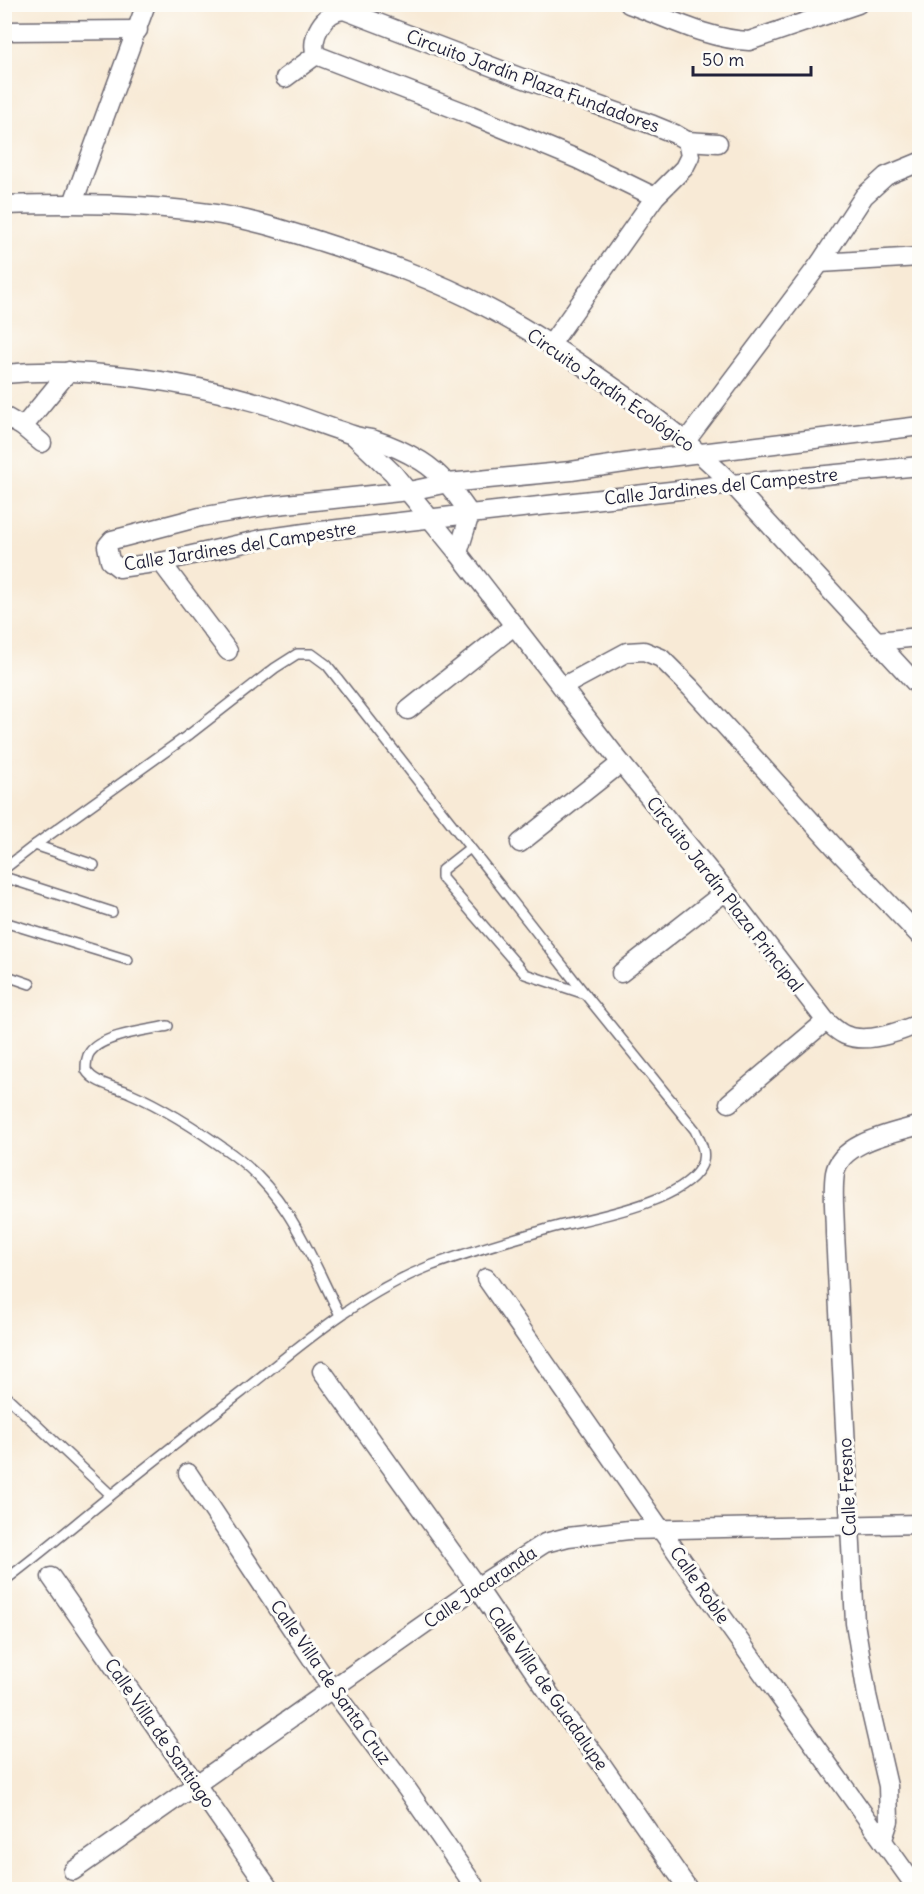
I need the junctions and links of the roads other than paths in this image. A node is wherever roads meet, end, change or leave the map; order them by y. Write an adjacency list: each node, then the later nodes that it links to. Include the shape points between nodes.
1 (146, 4): 7 (street)
2 (806, 4): 6 (street)
3 (858, 4): 6 (street)
4 (634, 5): 6 (street, via 737,40 760,38)
5 (331, 8): 9 (street, Circuito Jardín Plaza Fundadores, via 321,25); 11 (street, Circuito Jardín Plaza Fundadores, via 653,125)
6 (801, 23)
7 (138, 30): 8 (street); 15 (street)
8 (4, 31)
9 (316, 55): 10 (street); 14 (street, via 568,155)
10 (285, 78)
11 (687, 141): 12 (street); 14 (street, via 690,156 684,168)
12 (718, 143)
13 (920, 162): 18 (street, via 873,186)
14 (655, 197): 19 (street)
15 (74, 203): 16 (street, Circuito Jardín Ecológico); 19 (street, Circuito Jardín Ecológico, via 150,206 251,220 384,262 441,285)
16 (4, 205)
17 (920, 256): 18 (street)
18 (819, 263): 27 (street)
19 (551, 344): 27 (street, Circuito Jardín Ecológico)
20 (69, 371): 21 (street); 24 (street); 25 (street, via 138,378 241,398)
21 (4, 374)
22 (4, 416): 24 (street)
23 (920, 426): 27 (street, Calle Jardines del Campestre)
24 (23, 427): 26 (street)
25 (354, 436): 29 (street, via 408,453); 31 (street, Circuito Jardín Plaza Principal)
26 (42, 443)
27 (693, 447): 29 (street, Calle Jardines del Campestre, via 571,471); 30 (street, Circuito Jardín Ecológico)
28 (920, 465): 30 (street, Calle Jardines del Campestre)
29 (448, 483): 31 (street, Calle Jardines del Campestre); 33 (street)
30 (732, 484): 33 (street, Calle Jardines del Campestre); 40 (street, Circuito Jardín Ecológico)
31 (409, 491): 32 (street, Calle Jardines del Campestre); 34 (street, Circuito Jardín Plaza Principal)
32 (360, 495): 35 (street); 37 (street, Calle Jardines del Campestre, via 200,517 112,540 107,546 110,561 119,568)
33 (470, 514): 34 (street, Calle Jardines del Campestre); 36 (street)
34 (430, 519): 35 (street, Calle Jardines del Campestre); 36 (street, Circuito Jardín Plaza Principal)
35 (363, 525): 37 (street, Calle Jardines del Campestre, via 262,539)
36 (458, 553): 38 (street, Circuito Jardín Plaza Principal)
37 (161, 562): 41 (street)
38 (515, 625): 42 (street, Circuito Jardín Plaza Principal); 44 (street)
39 (920, 637): 40 (street)
40 (876, 640): 43 (street, Circuito Jardín Ecológico)
41 (228, 651)
42 (562, 687): 45 (street, Circuito Jardín Plaza Principal); 55 (street, via 627,652 644,651 660,658)
43 (920, 688)
44 (408, 710)
45 (621, 763): 46 (street); 52 (street, Circuito Jardín Plaza Principal)
46 (520, 843)
47 (34, 844): 48 (lane, via 275,669 304,653 327,665); 49 (lane); 50 (lane)
48 (470, 848): 60 (lane); 60 (lane, via 442,870 442,878 522,973)
49 (94, 865)
50 (4, 869)
51 (4, 877): 53 (lane)
52 (726, 891): 57 (street); 61 (street, Circuito Jardín Plaza Principal)
53 (112, 912)
54 (4, 922): 56 (lane)
55 (920, 936)
56 (128, 960)
57 (621, 973)
58 (4, 975): 59 (lane)
59 (30, 984)
60 (585, 994): 67 (lane, via 695,1130 704,1157 696,1174 640,1205 430,1266 386,1287)
61 (826, 1021): 62 (street, Circuito Jardín Plaza Principal, via 847,1036 860,1038); 64 (street)
62 (920, 1023)
63 (168, 1026): 67 (lane, via 100,1044 87,1056 86,1070 97,1080 148,1101 194,1127 234,1155 273,1192 290,1216)
64 (729, 1103)
65 (920, 1125): 73 (street, Calle Fresno, via 848,1151 835,1172)
66 (486, 1278): 74 (street, Calle Roble)
67 (340, 1316): 71 (lane)
68 (322, 1371): 77 (street, Calle Villa de Guadalupe)
69 (4, 1394): 71 (lane)
70 (188, 1473): 78 (street, Calle Villa de Santa Cruz)
71 (111, 1495): 76 (lane)
72 (920, 1524): 73 (street, Calle Jacaranda)
73 (849, 1526): 74 (street, Calle Jacaranda); 80 (street, Calle Fresno, via 859,1654 888,1786 889,1821)
74 (662, 1530): 77 (street, Calle Jacaranda, via 593,1533 545,1543); 80 (street, Calle Roble)
75 (51, 1577): 79 (street, Calle Villa de Santiago)
76 (4, 1581)
77 (477, 1587): 78 (street, Calle Jacaranda); 84 (street, Calle Villa de Guadalupe)
78 (332, 1689): 79 (street, Calle Jacaranda); 83 (street, Calle Villa de Santa Cruz)
79 (195, 1784): 81 (street, Calle Jacaranda); 82 (street, Calle Villa de Santiago)
80 (883, 1839): 85 (street, Calle Roble)
81 (73, 1871)
82 (270, 1890)
83 (477, 1890)
84 (689, 1890)
85 (918, 1890)

